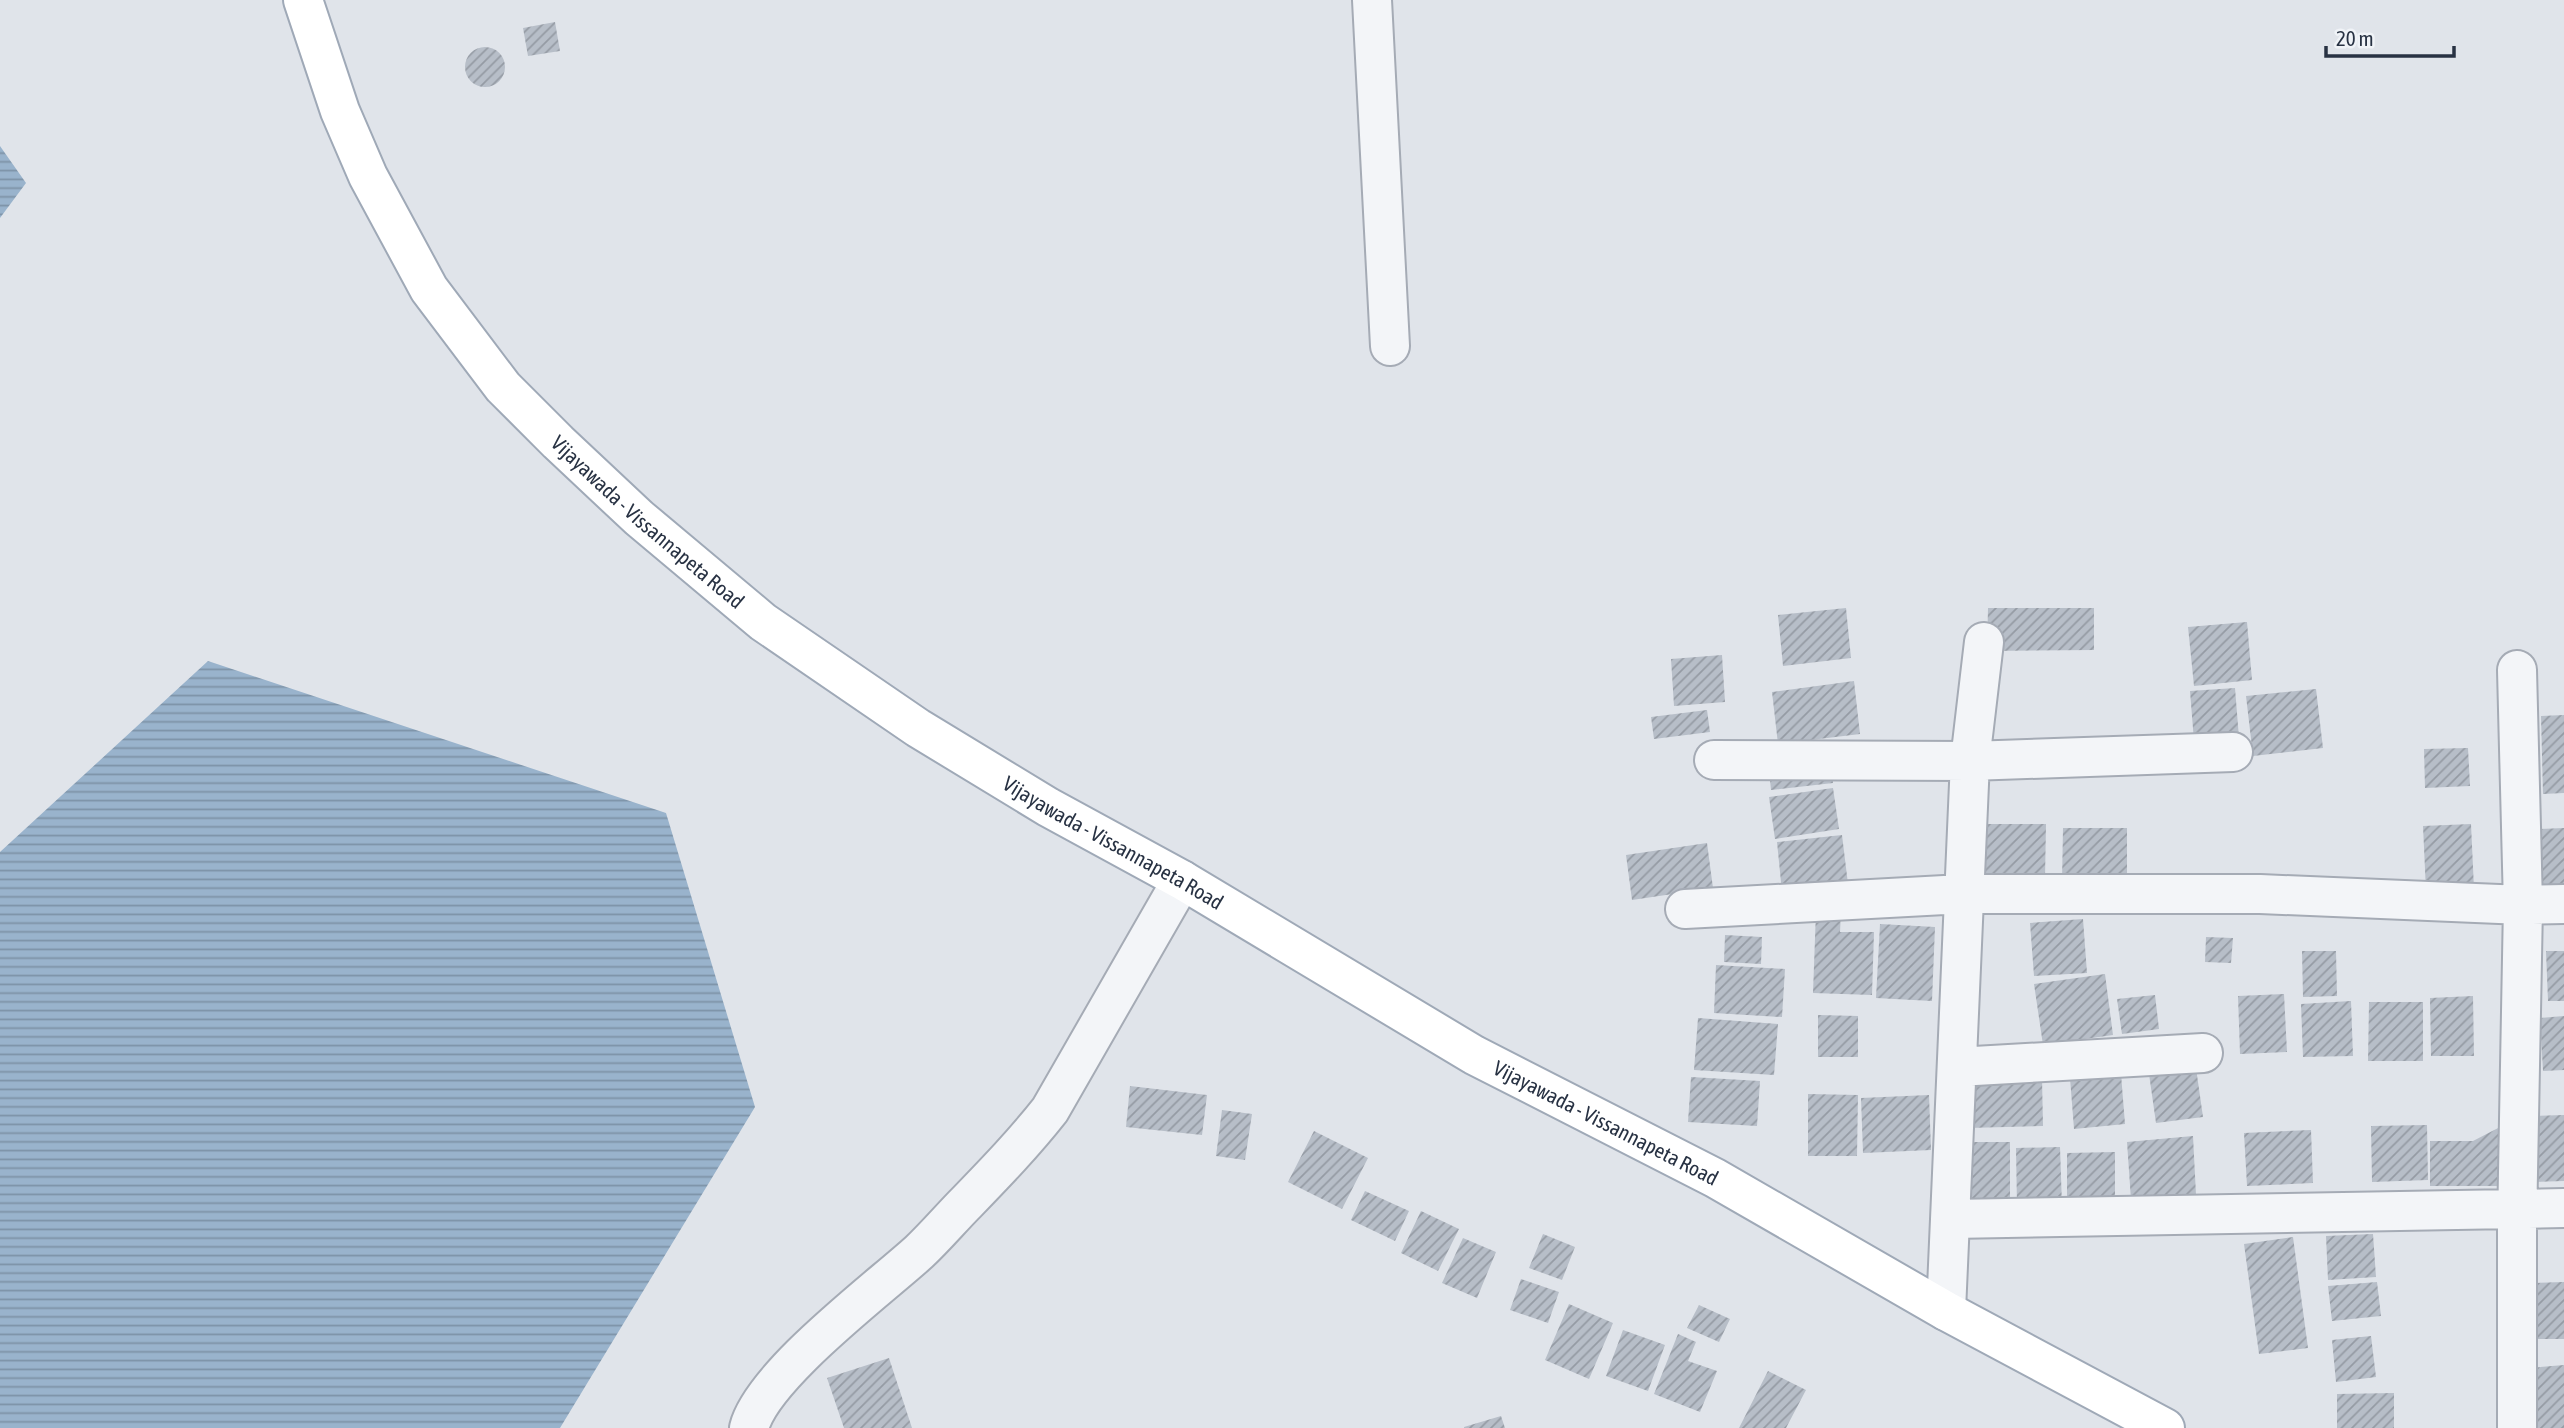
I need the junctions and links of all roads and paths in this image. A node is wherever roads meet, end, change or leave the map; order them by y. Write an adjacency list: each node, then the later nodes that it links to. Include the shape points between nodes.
1 (303, 0): 9 (main road, Vijayawada - Vissannapeta Road, via 340,111 368,176 429,289 503,387 639,518 763,622 918,729)
2 (1373, 0): 3 (street)
3 (1390, 346)
4 (1984, 642): 8 (street)
5 (2517, 670): 12 (street)
6 (2233, 751): 8 (street)
7 (1714, 760): 8 (street)
8 (1970, 761): 10 (street)
9 (1182, 880): 19 (main road, Vijayawada - Vissannapeta Road, via 1474,1055 1715,1178); 20 (street, via 1050,1110 1026,1141 921,1250 821,1337 774,1386)
10 (1963, 894): 12 (street, via 2260,894); 13 (street); 15 (street)
11 (2564, 904): 12 (street)
12 (2523, 905): 16 (street)
13 (1685, 909)
14 (2203, 1053): 15 (street)
15 (1957, 1067): 18 (street)
16 (2517, 1207): 17 (street); 18 (street); 22 (street)
17 (2564, 1208)
18 (1952, 1219): 19 (street)
19 (1946, 1311): 21 (main road, Vijayawada - Vissannapeta Road)
20 (749, 1428)
21 (2165, 1428)
22 (2517, 1428)

